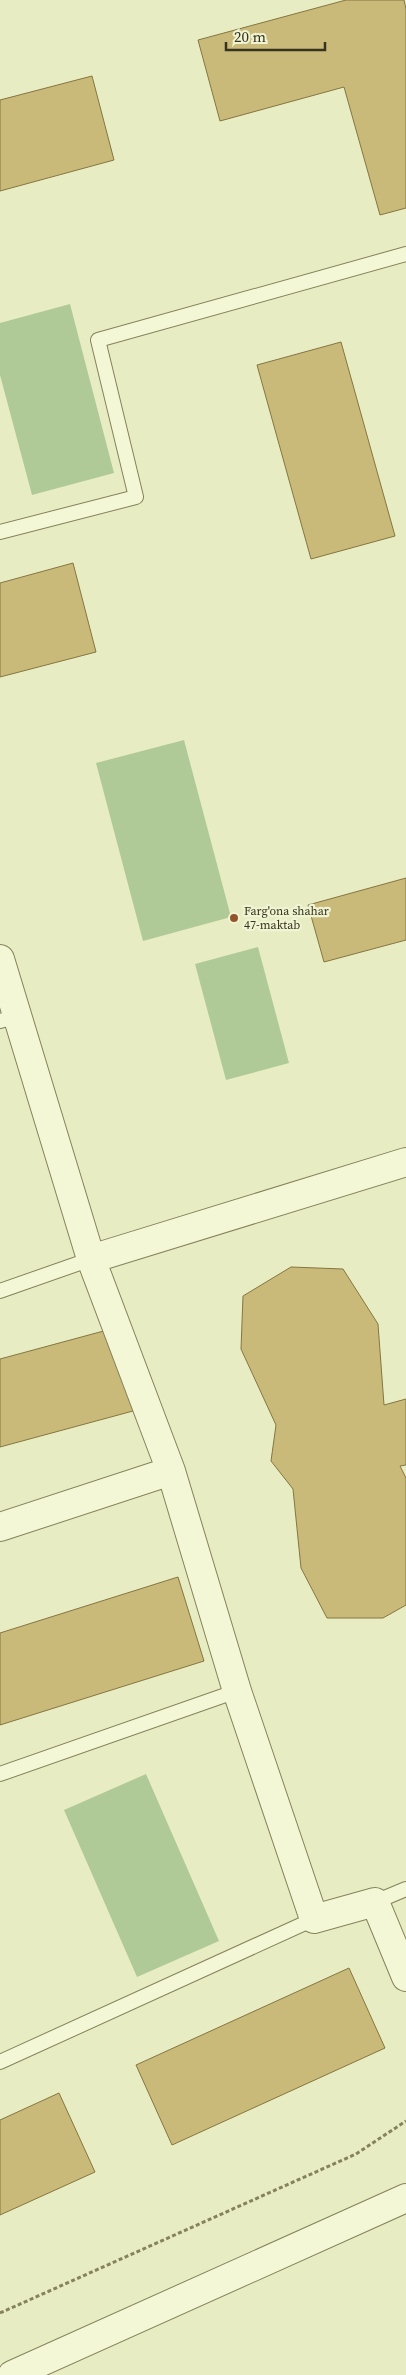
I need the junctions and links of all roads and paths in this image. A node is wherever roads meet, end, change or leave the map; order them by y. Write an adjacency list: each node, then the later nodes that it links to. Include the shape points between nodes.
1 (406, 254): 2 (lane, via 98,340 136,496)
2 (0, 532)
3 (0, 960): 4 (street)
4 (9, 1019): 6 (street)
5 (406, 1162): 6 (street)
6 (91, 1259): 7 (lane); 8 (street)
7 (0, 1290)
8 (171, 1471): 9 (street); 10 (street)
9 (0, 1527)
10 (237, 1691): 11 (lane); 14 (street)
11 (0, 1774)
12 (406, 1889): 13 (lane)
13 (375, 1902): 14 (street); 15 (street)
14 (314, 1919): 16 (lane)
15 (406, 1977)
16 (0, 2062)
17 (406, 2121): 19 (path, via 356,2154)
18 (406, 2198): 20 (street)
19 (0, 2313)
20 (12, 2375)

